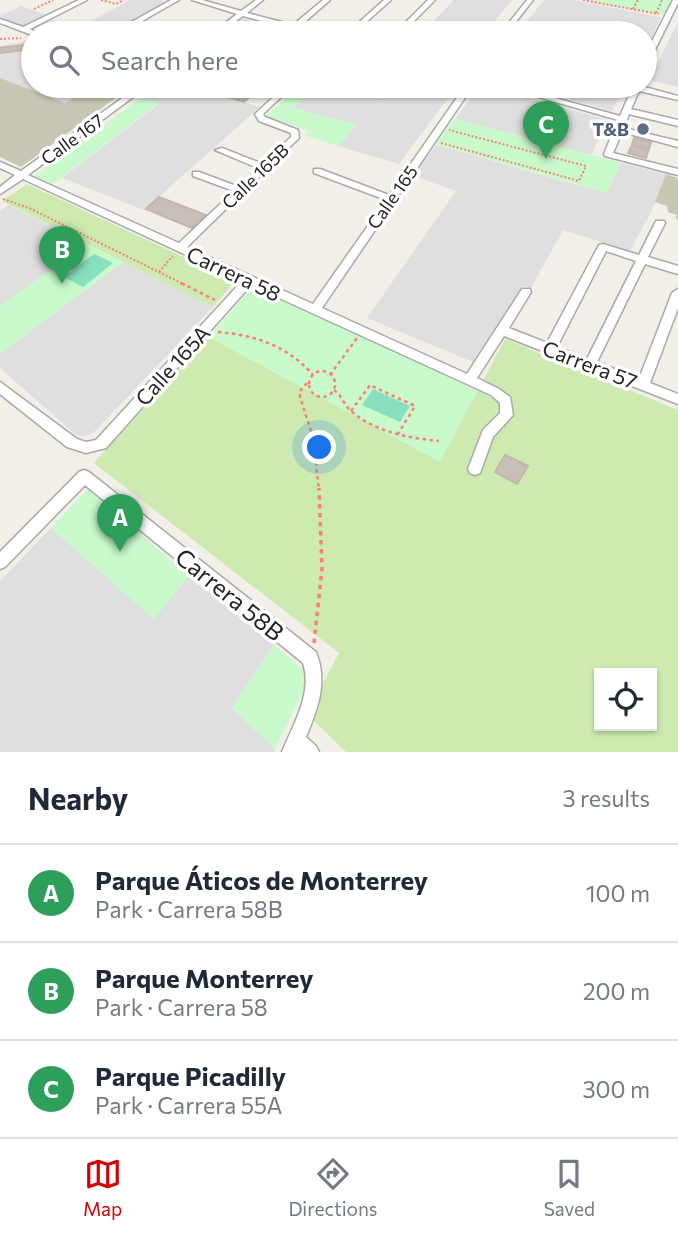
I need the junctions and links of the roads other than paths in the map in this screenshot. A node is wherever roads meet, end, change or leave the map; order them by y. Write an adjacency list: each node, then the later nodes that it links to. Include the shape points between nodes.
1 (176, 0): 13 (street)
2 (195, 0): 10 (street)
3 (260, 0): 10 (street)
4 (327, 0): 16 (street)
5 (388, 0): 17 (street)
6 (432, 0): 18 (street)
7 (530, 0): 19 (street)
8 (676, 0): 21 (street)
9 (80, 1): 12 (street)
10 (242, 13): 14 (street); 15 (street)
11 (0, 21): 20 (street)
12 (40, 21)
13 (138, 21)
14 (231, 21)
15 (270, 21)
16 (302, 21)
17 (364, 21)
18 (410, 21)
19 (513, 21)
20 (21, 28)
21 (657, 37)
22 (657, 92): 28 (street)
23 (128, 98): 39 (street, Calle 167)
24 (277, 98): 35 (street, Calle 165B, via 259,114 297,135)
25 (461, 98): 42 (street, Calle 165)
26 (554, 98): 29 (street)
27 (632, 98): 29 (street)
28 (678, 98)
29 (625, 115): 30 (street); 31 (street)
30 (678, 123)
31 (619, 129): 32 (street); 37 (street, via 608,154)
32 (678, 144)
33 (219, 150): 35 (street)
34 (0, 165): 39 (street, Carrera 58)
35 (264, 167): 40 (street, Calle 165B)
36 (317, 171): 42 (street)
37 (678, 172)
38 (196, 174): 40 (street)
39 (23, 175): 41 (street, Calle 167); 44 (street, Carrera 58)
40 (239, 190): 44 (street, Calle 165B)
41 (0, 191)
42 (390, 198): 50 (street, Calle 165)
43 (660, 223): 45 (street)
44 (180, 248): 47 (street, Carrera 58)
45 (642, 259): 46 (street); 52 (street, via 603,247); 53 (street)
46 (678, 270)
47 (249, 280): 50 (street, Carrera 58); 56 (street, Calle 165A, via 101,444 92,448 72,443)
48 (526, 292): 51 (street)
49 (678, 293): 55 (street)
50 (315, 310): 54 (street, Carrera 58)
51 (502, 330): 52 (street, Carrera 57); 54 (street)
52 (550, 349): 53 (street, Carrera 57)
53 (590, 364): 55 (street, Carrera 57)
54 (469, 380): 58 (street, Carrera 58, via 506,401 507,415 488,434)
55 (643, 385): 57 (street, Carrera 57)
56 (0, 387)
57 (678, 399)
58 (475, 469)
59 (85, 476): 60 (street); 61 (street, Carrera 58B, via 310,658 316,671 313,690)
60 (0, 562)
61 (293, 745): 62 (street)
62 (310, 752)

